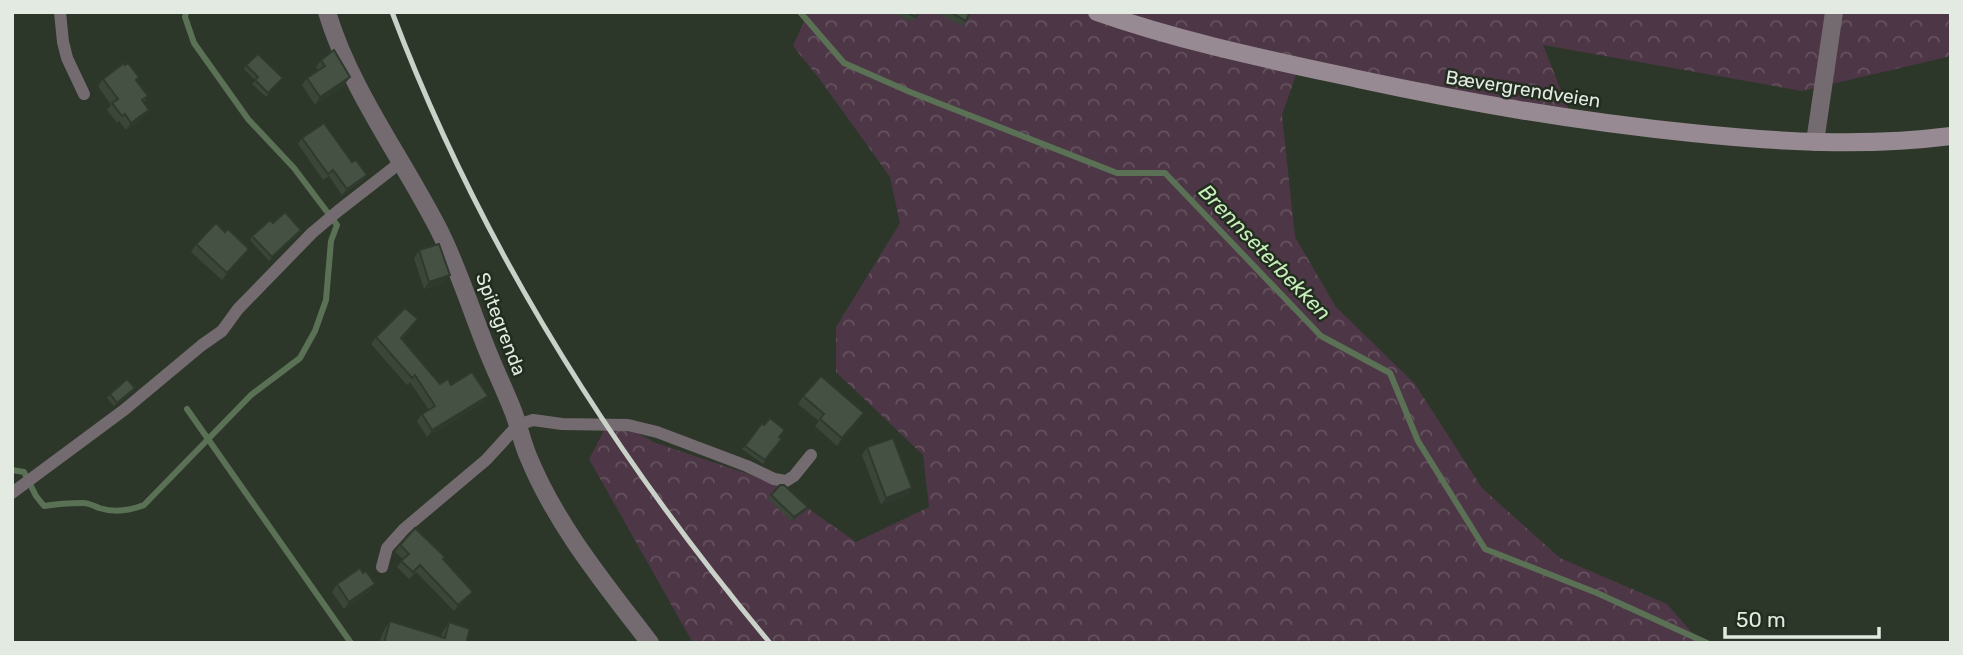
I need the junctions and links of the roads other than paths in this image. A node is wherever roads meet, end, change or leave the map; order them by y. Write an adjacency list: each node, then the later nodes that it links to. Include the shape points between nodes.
1 (60, 12): 5 (lane, via 65,50)
2 (327, 12): 8 (street, Spitegrenda, via 357,85)
3 (1097, 12): 7 (main road, Bævergrendveien, via 1299,67 1460,101 1628,127)
4 (1834, 12): 7 (street)
5 (84, 94)
6 (1951, 136): 7 (main road, Bævergrendveien)
7 (1815, 142)
8 (401, 162): 9 (street, Spitegrenda, via 460,275); 11 (lane, via 312,233 222,331)
9 (518, 425): 10 (lane, via 533,420 628,425 672,436 786,481); 12 (lane, via 486,460 404,528 387,548); 13 (street, Spitegrenda, via 528,456 562,522)
10 (811, 454)
11 (12, 493)
12 (382, 566)
13 (650, 643)

